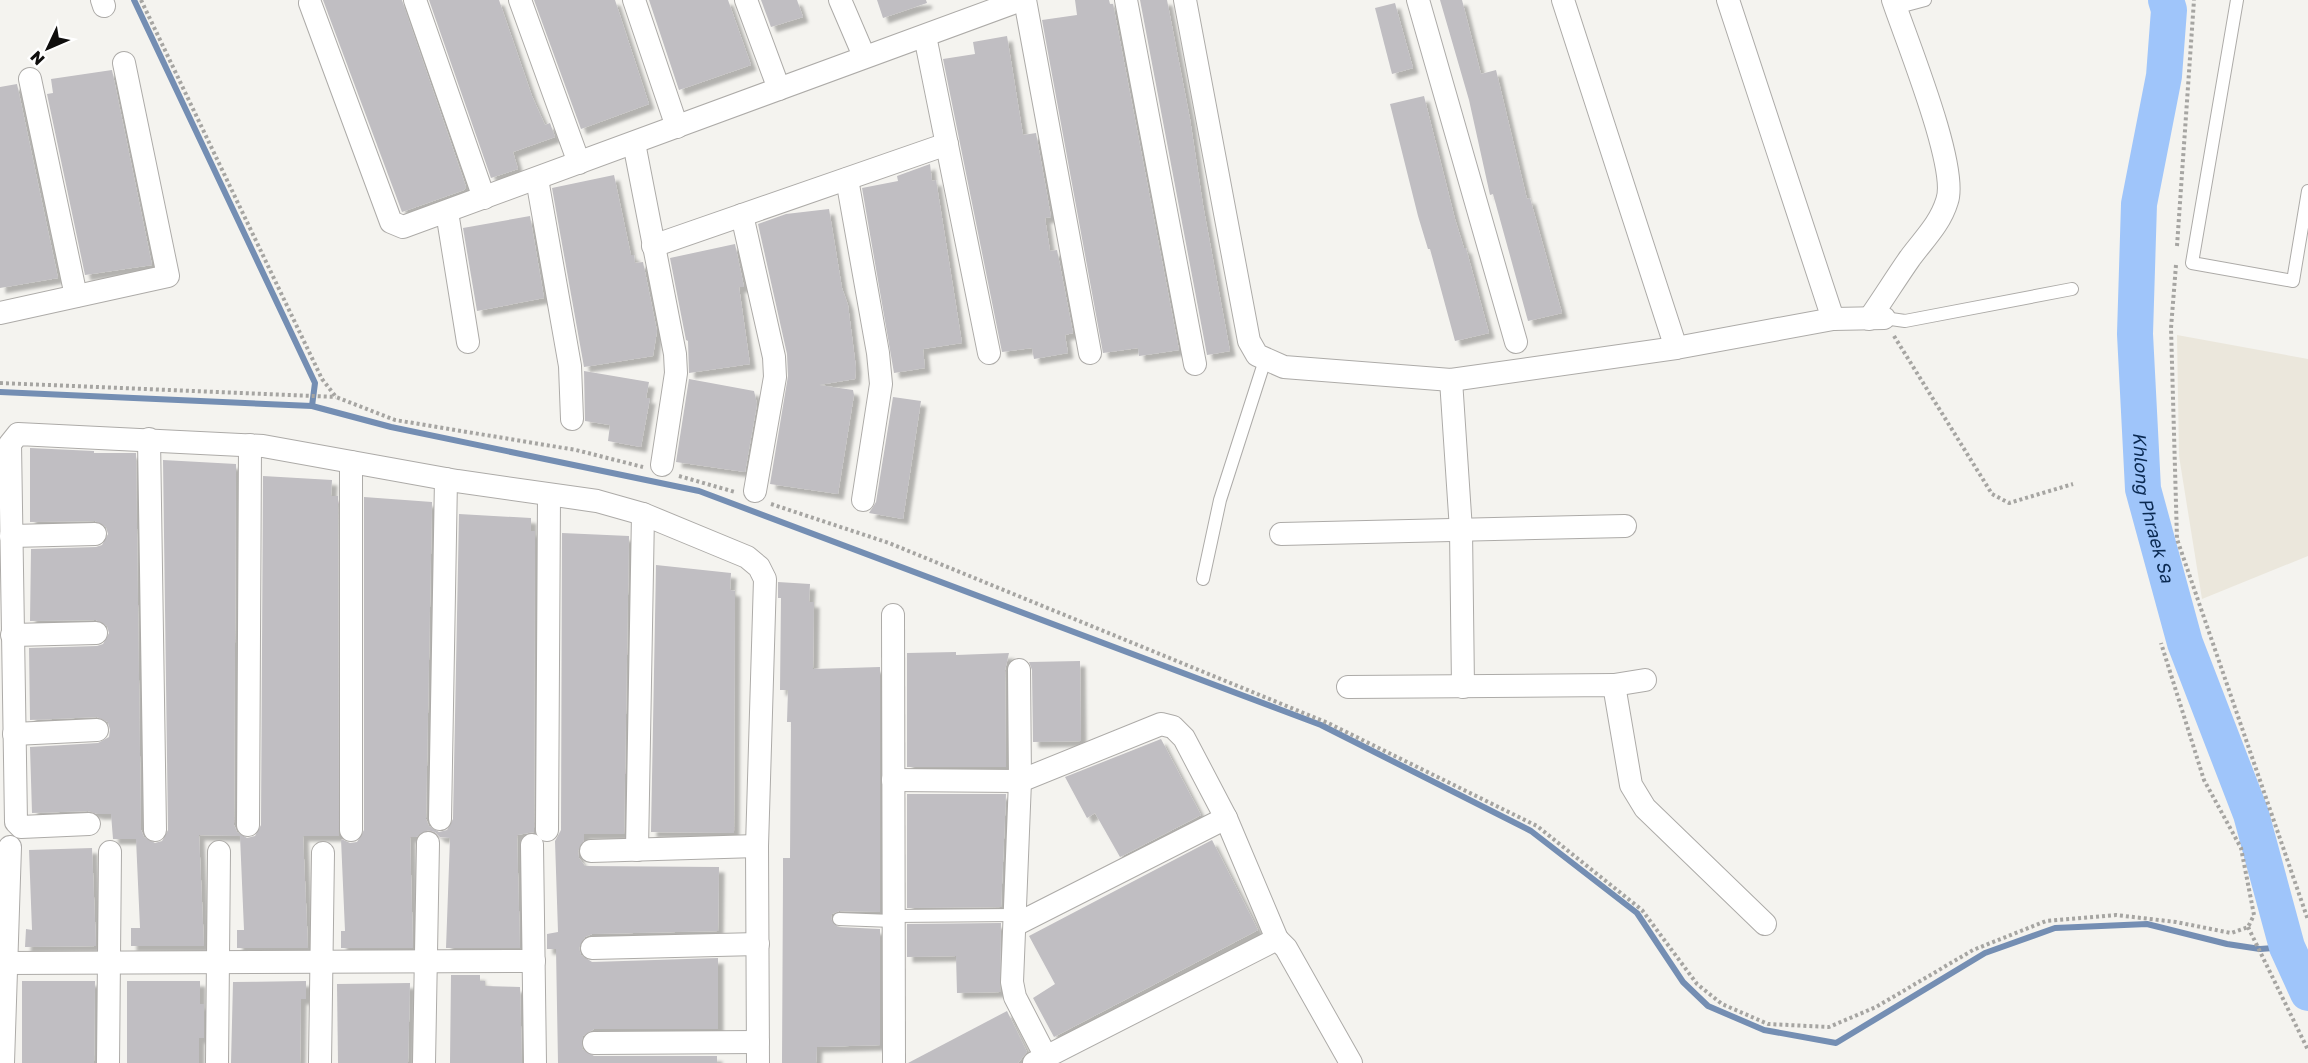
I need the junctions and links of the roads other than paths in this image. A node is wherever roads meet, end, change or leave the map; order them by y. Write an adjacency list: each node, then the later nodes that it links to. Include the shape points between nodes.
1 (415, 0): 30 (street)
2 (520, 0): 26 (street)
3 (634, 0): 23 (street)
4 (746, 0): 22 (street)
5 (840, 0): 19 (street)
6 (1021, 0): 17 (street)
7 (1025, 0): 43 (street)
8 (1126, 0): 45 (street)
9 (1185, 0): 44 (street, via 1249,341)
10 (1418, 0): 40 (street)
11 (1563, 0): 41 (street)
12 (1728, 0): 37 (street)
13 (1925, 0): 16 (lane)
14 (2237, 0): 29 (lane, via 2192,263 2293,281)
15 (310, 3): 31 (street, via 391,222 403,227)
16 (1894, 4): 38 (street, via 1939,138 1949,181 1948,199 1933,229 1910,257)
17 (983, 7): 18 (street)
18 (925, 36): 19 (street); 25 (street)
19 (864, 56): 22 (street)
20 (124, 63): 35 (street, via 168,276)
21 (30, 79): 35 (street)
22 (779, 89): 23 (street)
23 (678, 127): 24 (street)
24 (634, 143): 26 (street); 33 (street)
25 (947, 144): 28 (street); 42 (street)
26 (579, 163): 27 (street)
27 (537, 179): 30 (street); 47 (street, via 570,366)
28 (847, 179): 32 (street); 55 (street, via 881,384)
29 (2308, 192)
30 (484, 198): 31 (street)
31 (447, 212): 39 (street)
32 (742, 215): 33 (street); 54 (street, via 774,357 775,378)
33 (653, 246): 51 (street, via 675,363)
34 (2072, 290): 38 (lane, via 1905,321)
35 (76, 296): 36 (street)
36 (0, 312)
37 (1833, 319): 38 (street); 41 (street)
38 (1877, 319)
39 (468, 342)
40 (1516, 342)
41 (1677, 348): 46 (street)
42 (989, 353)
43 (1090, 353)
44 (1265, 360): 46 (street, via 1284,367); 62 (lane, via 1220,500)
45 (1195, 364)
46 (1451, 380): 58 (street)
47 (572, 419)
48 (149, 439): 49 (street); 61 (street, via 18,434 10,444); 79 (street)
49 (250, 444): 50 (street); 78 (street)
50 (351, 462): 52 (street); 80 (street)
51 (662, 469)
52 (446, 479): 53 (street); 76 (street)
53 (549, 496): 56 (street, via 597,501); 96 (street)
54 (754, 496)
55 (863, 500)
56 (643, 514): 82 (street, via 747,557 765,579); 84 (street)
57 (1625, 526): 58 (street)
58 (1461, 530): 60 (street); 70 (street)
59 (95, 534): 61 (street)
60 (1281, 534)
61 (11, 536): 65 (street)
62 (1203, 579)
63 (893, 615): 73 (street)
64 (96, 633): 65 (street)
65 (12, 635): 72 (street)
66 (1019, 670): 74 (street)
67 (1645, 680): 68 (street)
68 (1614, 685): 70 (street); 92 (street, via 1631,785 1645,808)
69 (1348, 687): 70 (street)
70 (1463, 687)
71 (97, 730): 72 (street)
72 (14, 734): 77 (street, via 16,822 21,826)
73 (893, 780): 74 (street); 89 (street)
74 (1020, 781): 75 (street, via 1161,724 1184,738); 91 (street)
75 (1226, 818): 91 (street); 93 (street)
76 (440, 819)
77 (89, 824)
78 (248, 825)
79 (154, 830)
80 (351, 830)
81 (428, 843): 100 (street)
82 (757, 846): 84 (street); 94 (street)
83 (10, 847): 101 (street)
84 (637, 850): 85 (street)
85 (591, 851)
86 (110, 852): 97 (street)
87 (219, 852): 98 (street)
88 (323, 853): 99 (street)
89 (893, 918): 90 (lane); 91 (lane); 111 (street)
90 (839, 919)
91 (1015, 920): 104 (street, via 1012,982)
92 (1765, 924)
93 (1277, 939): 104 (street); 112 (street, via 1286,948)
94 (758, 944): 95 (street); 103 (street)
95 (592, 948)
96 (534, 960): 100 (street); 110 (street)
97 (109, 962): 98 (street); 101 (street); 106 (street)
98 (217, 962): 99 (street); 107 (street)
99 (322, 962): 100 (street); 108 (street)
100 (425, 962): 109 (street)
101 (5, 963): 105 (street)
102 (594, 1044): 103 (street)
103 (758, 1053)
104 (1040, 1060)
105 (3, 1063)
106 (108, 1063)
107 (217, 1063)
108 (320, 1063)
109 (424, 1063)
110 (535, 1063)
111 (894, 1063)
112 (1351, 1063)

